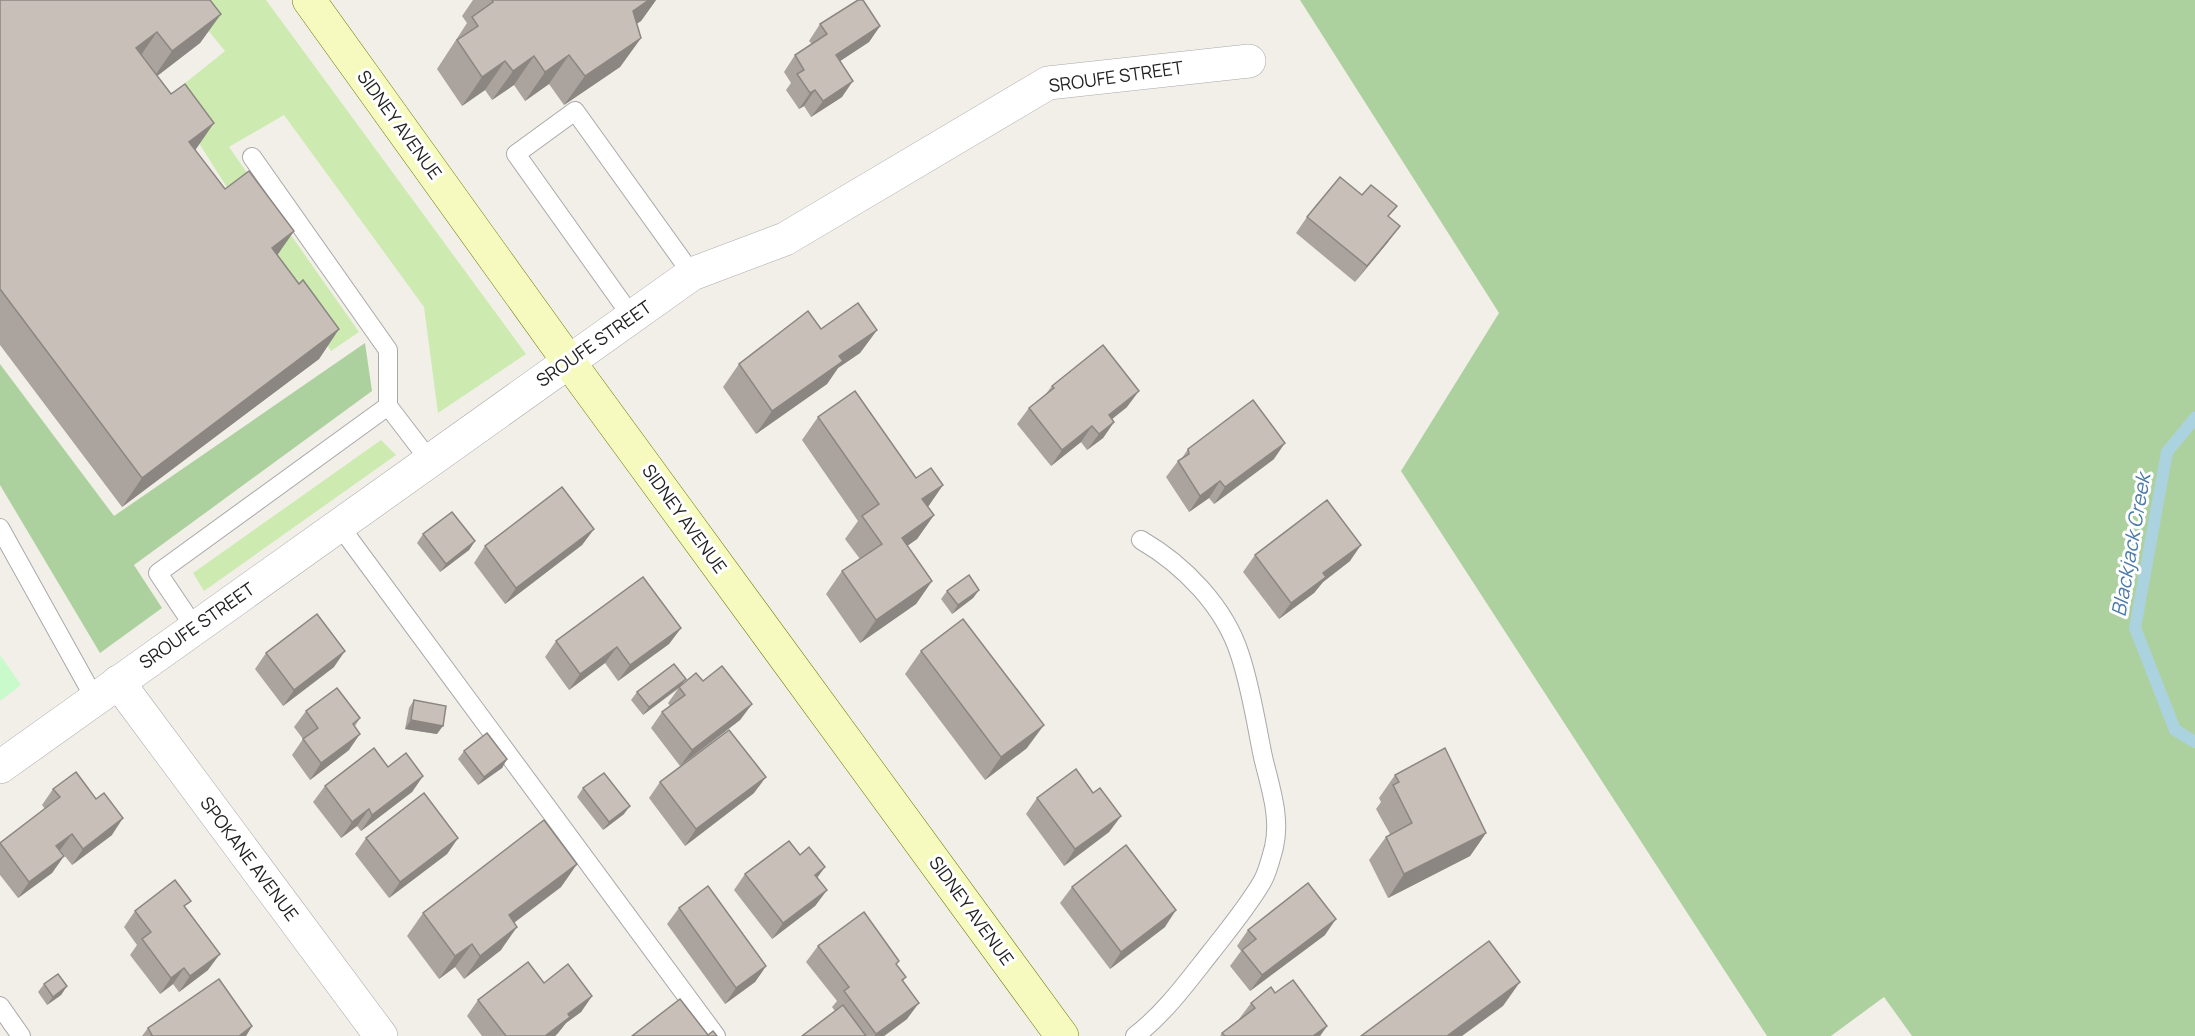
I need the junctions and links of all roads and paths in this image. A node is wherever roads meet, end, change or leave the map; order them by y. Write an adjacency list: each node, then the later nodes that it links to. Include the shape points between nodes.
1 (309, 0): 6 (main road, SIDNEY AVENUE)
2 (1249, 61): 4 (street, SROUFE STREET, via 1048,83 785,239)
3 (252, 157): 7 (lane, via 388,350)
4 (692, 274): 5 (street, SROUFE STREET); 5 (lane, via 575,111 516,154)
5 (632, 317): 6 (street, SROUFE STREET)
6 (569, 362): 8 (street, SROUFE STREET); 19 (main road, SIDNEY AVENUE)
7 (388, 406): 8 (lane); 12 (lane, via 158,573)
8 (430, 461): 9 (street, SROUFE STREET)
9 (339, 525): 12 (street, SROUFE STREET); 18 (lane)
10 (0, 528): 13 (lane)
11 (1141, 540): 20 (lane, via 1159,550 1202,590 1239,652 1277,820 1264,879 1189,981)
12 (195, 628): 13 (street, SROUFE STREET)
13 (107, 691): 14 (street, SROUFE STREET); 17 (street, SPOKANE AVENUE)
14 (0, 766)
15 (0, 1006): 16 (lane)
16 (21, 1036)
17 (381, 1036)
18 (716, 1036)
19 (1062, 1036)
20 (1135, 1036)

